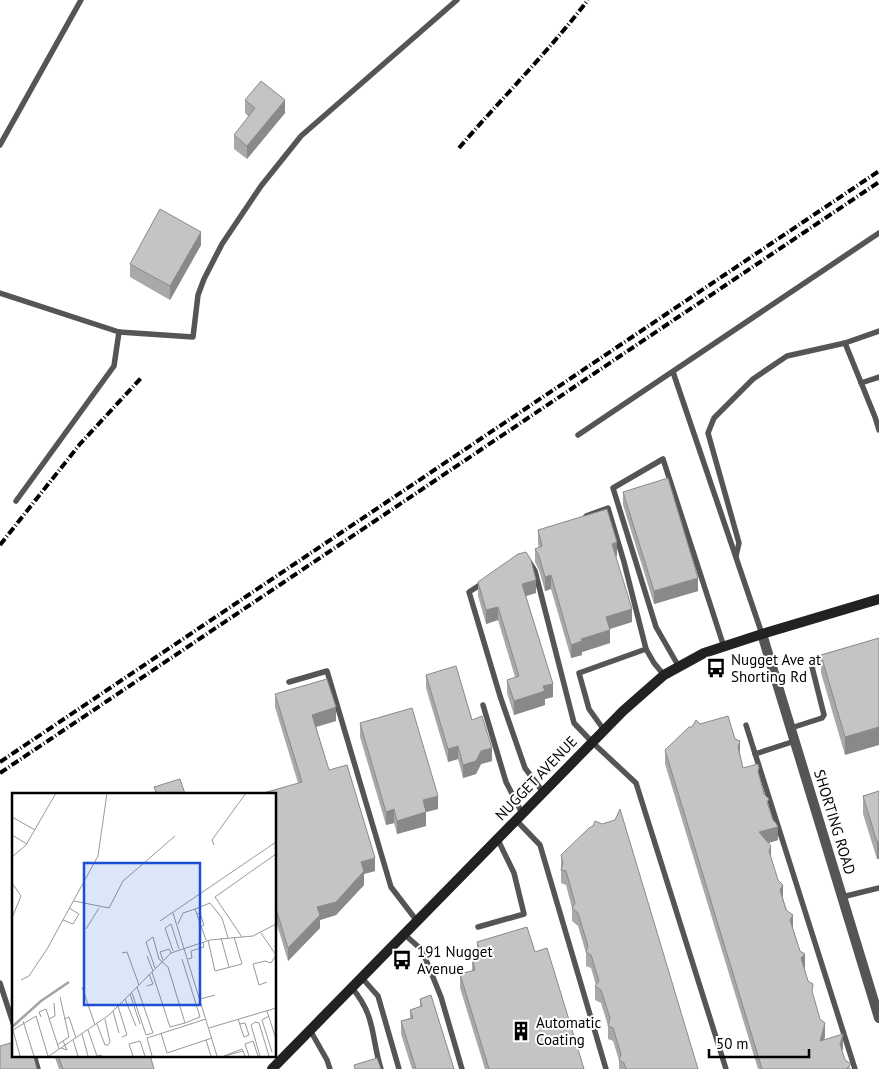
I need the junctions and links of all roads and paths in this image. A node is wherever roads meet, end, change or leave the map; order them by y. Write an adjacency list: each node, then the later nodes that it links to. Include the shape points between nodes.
1 (81, 0): 3 (lane)
2 (457, 0): 7 (lane, via 301,136 261,186 222,244 204,279 198,295 193,337)
3 (0, 145)
4 (879, 233): 9 (lane)
5 (0, 293): 7 (lane)
6 (879, 331): 8 (lane)
7 (120, 332): 14 (lane, via 114,366)
8 (845, 343): 11 (lane); 17 (lane, via 787,356 753,379 714,418 708,433 739,543)
9 (673, 372): 13 (lane); 17 (lane)
10 (879, 376): 11 (lane)
11 (861, 383): 12 (lane)
12 (879, 430)
13 (578, 435)
14 (16, 500)
15 (583, 517): 22 (lane, via 608,508)
16 (526, 556): 32 (lane, via 535,571 574,722)
17 (736, 556): 20 (lane)
18 (486, 582): 34 (lane, via 469,592 525,768)
19 (879, 599): 20 (street, NUGGET AVENUE)
20 (762, 634): 21 (street, NUGGET AVENUE); 29 (street, SHORTING ROAD)
21 (724, 647): 24 (street, NUGGET AVENUE, via 704,653); 24 (lane, via 663,459 613,488 656,627)
22 (646, 649): 25 (lane); 30 (lane, via 579,673 589,708)
23 (834, 657): 29 (lane, via 816,662 812,667 824,715)
24 (680, 667): 25 (street, NUGGET AVENUE)
25 (664, 675): 30 (street, NUGGET AVENUE)
26 (289, 682): 39 (lane, via 327,672 391,887)
27 (483, 705): 35 (lane)
28 (746, 725): 33 (lane)
29 (791, 728): 31 (street, SHORTING ROAD)
30 (604, 730): 32 (street, NUGGET AVENUE)
31 (795, 741): 33 (lane); 38 (street, SHORTING ROAD)
32 (592, 742): 34 (street, NUGGET AVENUE); 58 (lane, via 636,783)
33 (755, 754): 59 (lane)
34 (543, 792): 35 (street, NUGGET AVENUE)
35 (519, 816): 36 (street, NUGGET AVENUE); 57 (lane, via 540,845)
36 (498, 840): 39 (street, NUGGET AVENUE); 40 (lane, via 514,872 524,914)
37 (879, 888): 38 (lane)
38 (842, 897): 45 (street, SHORTING ROAD)
39 (417, 921): 41 (street, NUGGET AVENUE)
40 (478, 927)
41 (404, 934): 42 (street, NUGGET AVENUE); 56 (lane, via 422,950 441,997)
42 (362, 978): 44 (street, NUGGET AVENUE); 55 (lane, via 378,996)
43 (0, 983): 46 (lane)
44 (352, 988): 47 (street, NUGGET AVENUE); 49 (lane, via 363,1001 374,1030)
45 (879, 1018)
46 (12, 1020)
47 (310, 1030): 52 (street, NUGGET AVENUE); 53 (lane)
48 (34, 1056): 51 (lane)
49 (379, 1062): 50 (lane); 54 (lane)
50 (371, 1064)
51 (38, 1069)
52 (272, 1069)
53 (330, 1069)
54 (381, 1069)
55 (399, 1069)
56 (462, 1069)
57 (606, 1069)
58 (726, 1069)
59 (855, 1069)

